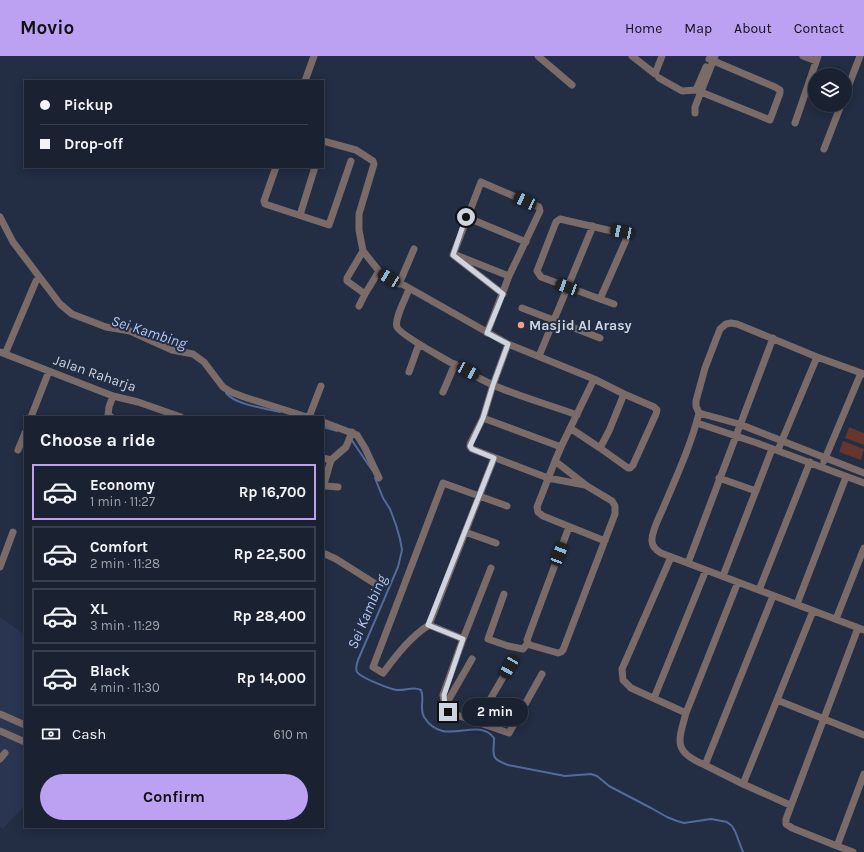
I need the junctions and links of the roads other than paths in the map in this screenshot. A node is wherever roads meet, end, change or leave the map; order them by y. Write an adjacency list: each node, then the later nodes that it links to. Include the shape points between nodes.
1 (314, 56): 11 (street)
2 (538, 56): 12 (street)
3 (632, 56): 4 (street, via 655,74)
4 (662, 56)
5 (804, 56): 8 (street)
6 (860, 56): 9 (street)
7 (712, 58): 13 (street); 13 (street, via 780,90 770,119)
8 (817, 59): 16 (street)
9 (852, 77)
10 (659, 78): 13 (street, via 682,91)
11 (305, 80)
12 (572, 85)
13 (698, 91): 15 (street)
14 (838, 112): 18 (street)
15 (695, 113)
16 (795, 123)
17 (324, 141): 28 (street, via 356,150 374,162 359,214 358,230)
18 (824, 149)
19 (351, 161): 22 (street, via 330,224)
20 (276, 168): 22 (street, via 265,204)
21 (315, 168): 22 (street)
22 (300, 215)
23 (0, 217): 66 (street, via 13,242 60,304 72,314 106,327 130,331 172,350 193,354 204,362 223,387 231,392)
24 (466, 217): 26 (street); 26 (street, via 480,182 483,182 539,207 540,212); 29 (street)
25 (593, 226): 34 (street); 34 (street, via 564,219 556,222 537,273); 38 (street, via 622,232 626,236)
26 (526, 242): 31 (street)
27 (414, 249): 33 (street)
28 (363, 251): 30 (street); 36 (street, via 347,281)
29 (453, 254): 31 (street); 37 (street)
30 (379, 271): 33 (street); 36 (street)
31 (510, 276): 37 (street)
32 (36, 281): 48 (street)
33 (399, 284): 35 (street)
34 (567, 287): 38 (street); 42 (street)
35 (409, 289): 43 (street); 46 (street, via 396,325 398,330)
36 (364, 294): 40 (street)
37 (503, 294): 43 (street)
38 (600, 299): 39 (street)
39 (614, 304)
40 (360, 306)
41 (522, 308): 42 (street)
42 (554, 321): 44 (street); 49 (street)
43 (487, 333): 47 (street)
44 (600, 338)
45 (773, 338): 50 (street); 61 (street, via 737,324 726,324 720,329 699,386 696,406); 71 (street)
46 (419, 344): 51 (street); 53 (street)
47 (508, 344): 49 (street); 56 (street)
48 (2, 353): 52 (street, Jalan Raharja)
49 (539, 356): 55 (street)
50 (818, 357): 54 (street); 76 (street)
51 (455, 364): 56 (street); 58 (street)
52 (49, 371): 60 (street, Jalan Raharja); 63 (street)
53 (409, 372)
54 (862, 373): 81 (street)
55 (594, 379): 59 (street); 62 (street)
56 (493, 385): 62 (street); 68 (street)
57 (321, 386): 67 (street)
58 (443, 392)
59 (624, 394): 78 (street); 78 (street, via 657,410 634,465 628,468)
60 (113, 396): 64 (street); 65 (street, Jalan Raharja)
61 (700, 413): 70 (street); 71 (street)
62 (577, 414): 72 (street)
63 (31, 416)
64 (110, 416)
65 (178, 416)
66 (305, 416)
67 (308, 416)
68 (483, 418): 77 (street); 83 (street, via 470,447)
69 (324, 422): 73 (street)
70 (697, 423): 75 (street); 106 (street, via 652,538 655,549)
71 (740, 424): 75 (street); 76 (street)
72 (570, 428): 77 (street); 78 (street)
73 (351, 433): 84 (street, via 346,447); 90 (street, via 362,442)
74 (24, 435): 79 (street)
75 (735, 436): 80 (street); 92 (street)
76 (782, 440): 80 (street); 81 (street)
77 (561, 447): 85 (street)
78 (600, 448)
79 (18, 450)
80 (775, 450): 86 (street); 96 (street)
81 (825, 457): 87 (street); 88 (street)
82 (324, 458): 84 (street)
83 (494, 458): 91 (street); 97 (street)
84 (331, 460): 95 (street, via 324,484)
85 (556, 461): 91 (street); 94 (street)
86 (810, 462): 87 (street); 114 (street)
87 (822, 467): 89 (street)
88 (864, 473)
89 (846, 477): 93 (street); 117 (street)
90 (378, 478)
91 (548, 478): 94 (street); 99 (street, via 537,510 541,515)
92 (719, 478): 96 (street); 107 (street)
93 (864, 483)
94 (587, 486): 102 (street, via 612,501 615,506 615,514)
95 (338, 487)
96 (756, 490): 111 (street)
97 (479, 496): 98 (street); 101 (street); 120 (street, via 444,483 373,667 383,673 402,649)
98 (507, 506)
99 (569, 527): 102 (street); 123 (street, via 528,636)
100 (13, 532): 108 (street)
101 (466, 532): 103 (street); 120 (street)
102 (605, 541): 123 (street, via 562,651 556,652)
103 (496, 543)
104 (864, 548): 119 (street)
105 (324, 553): 113 (street)
106 (671, 557): 107 (street); 127 (street, via 622,669 626,684)
107 (688, 563): 110 (street)
108 (0, 567)
109 (491, 568): 122 (street)
110 (706, 570): 111 (street); 127 (street)
111 (723, 576): 112 (street)
112 (738, 582): 114 (street); 130 (street)
113 (374, 583)
114 (759, 590): 116 (street)
115 (504, 594): 123 (street, via 488,639 522,649)
116 (773, 596): 117 (street); 138 (street)
117 (797, 604): 118 (street)
118 (812, 610): 119 (street); 128 (street)
119 (836, 619): 121 (street)
120 (428, 625): 122 (street)
121 (861, 629): 132 (street)
122 (463, 639): 129 (street, via 444,695)
123 (528, 643)
124 (472, 659): 129 (street)
125 (509, 667): 133 (street)
126 (542, 674): 133 (street, via 509,733)
127 (654, 698): 130 (street)
128 (777, 700): 132 (street); 140 (street)
129 (445, 706): 133 (street, via 448,712)
130 (686, 713): 138 (street, via 680,737 682,749)
131 (0, 714): 134 (street)
132 (823, 718): 136 (street); 141 (street)
133 (477, 722)
134 (24, 725)
135 (0, 731): 137 (street)
136 (864, 735)
137 (24, 742)
138 (705, 765): 140 (street)
139 (864, 774): 142 (street)
140 (743, 784): 141 (street)
141 (790, 805): 142 (street, via 786,819 788,826)
142 (837, 846): 143 (street)
143 (852, 852)

